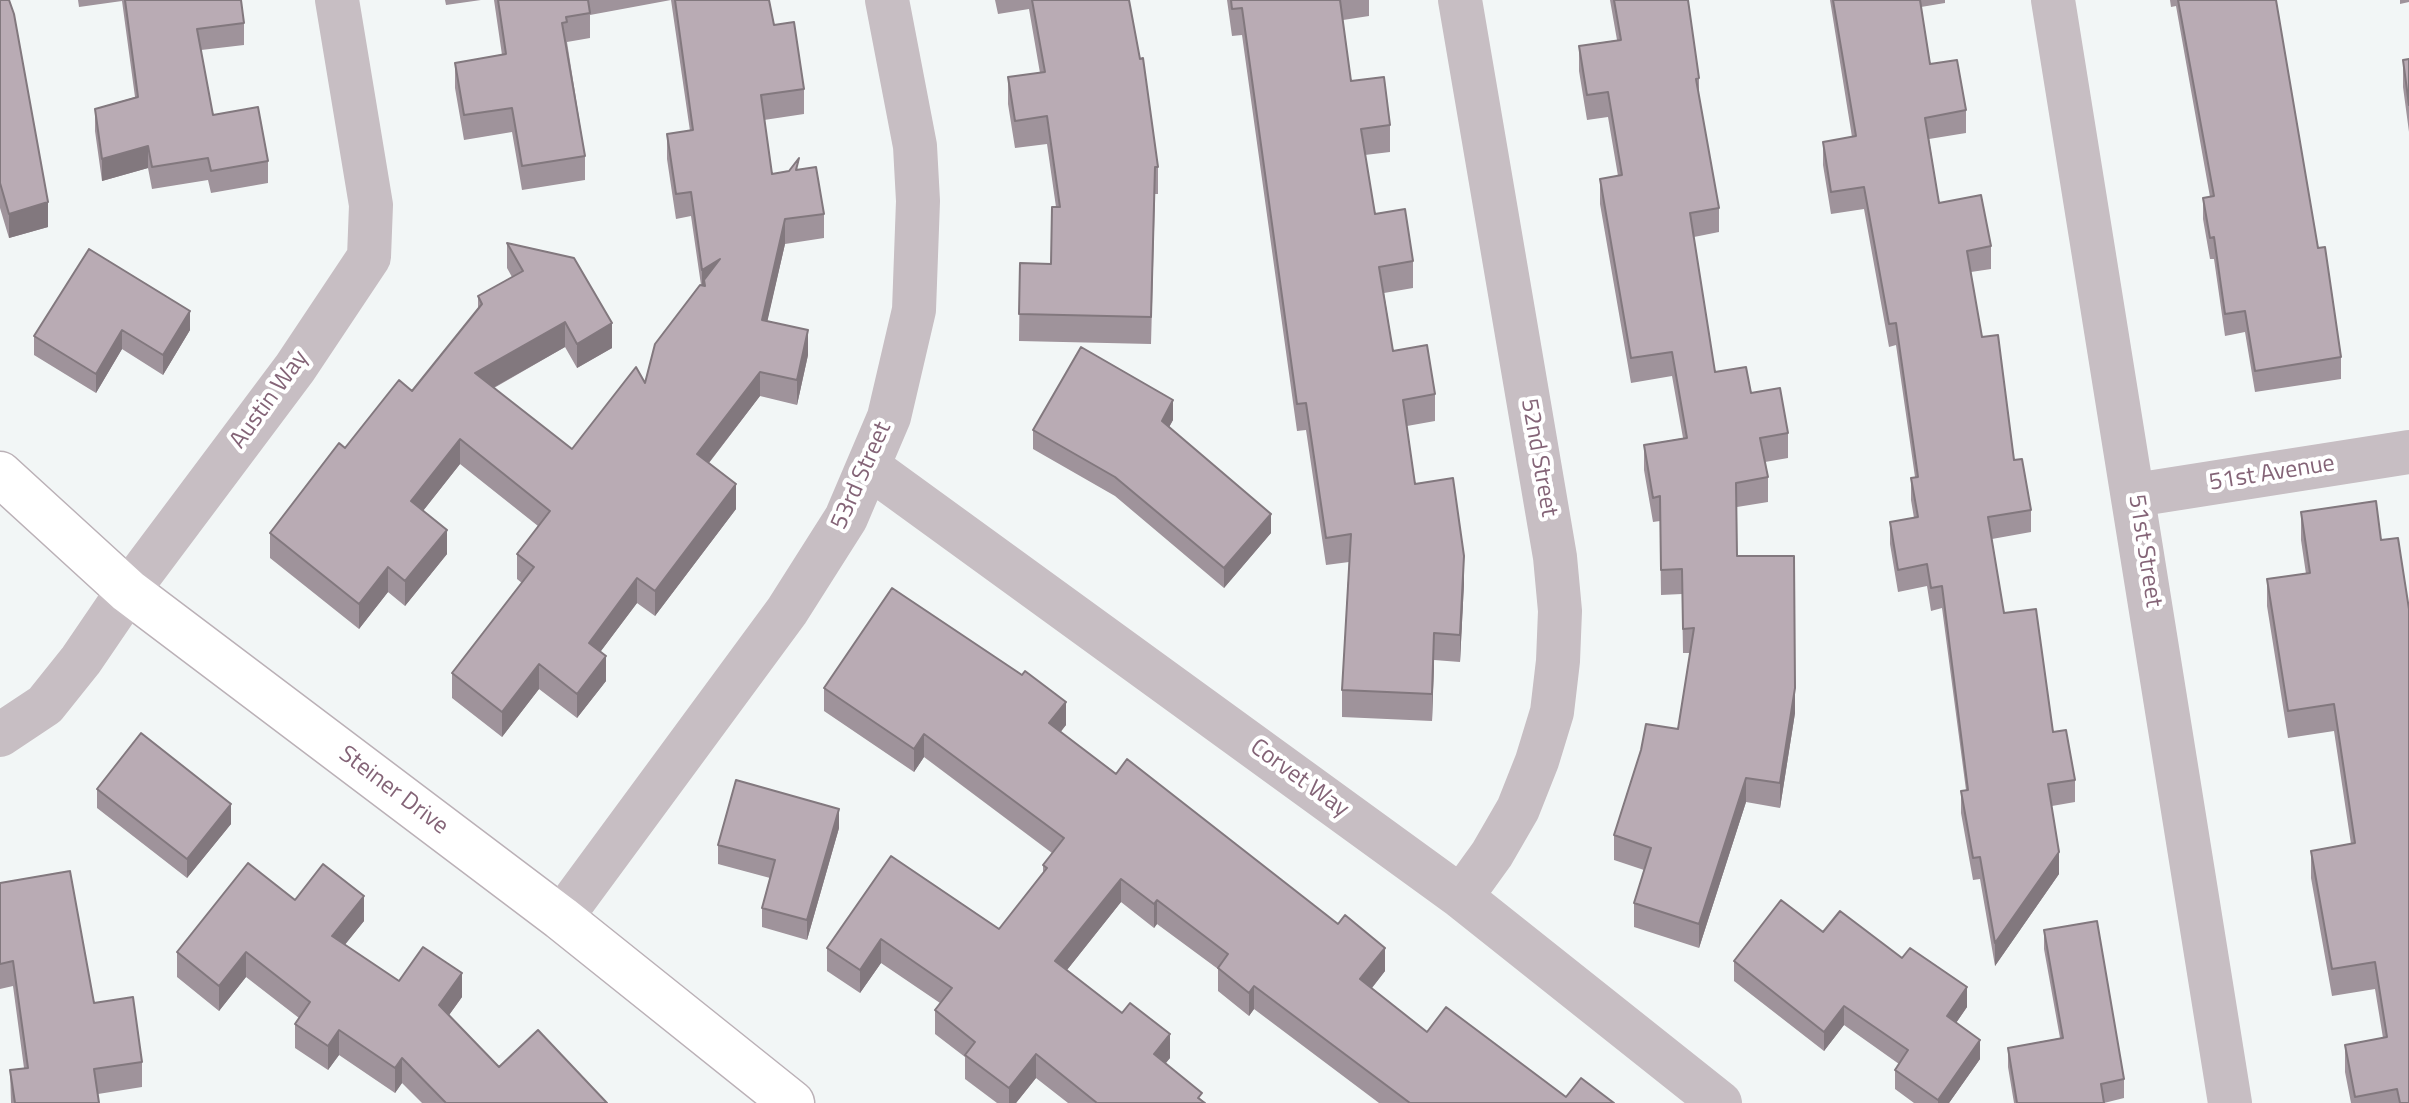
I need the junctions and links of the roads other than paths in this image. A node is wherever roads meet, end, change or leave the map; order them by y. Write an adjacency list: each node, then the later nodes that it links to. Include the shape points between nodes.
1 (337, 0): 9 (street, Austin Way, via 371,205 369,257 295,368)
2 (887, 0): 6 (street, 53rd Street, via 915,146 918,256 903,365)
3 (1460, 0): 11 (street, 52nd Street, via 1560,611 1552,712 1537,761 1518,809)
4 (2053, 0): 8 (street, 51st Street)
5 (2409, 452): 8 (street, 51st Avenue)
6 (869, 467): 11 (street, Corvet Way); 12 (street, 53rd Street, via 846,518 787,611)
7 (0, 474): 9 (street, Steiner Drive)
8 (2135, 495): 15 (street, 51st Street)
9 (128, 591): 10 (street, Austin Way, via 45,705); 12 (street, Steiner Drive)
10 (0, 735)
11 (1461, 897): 14 (street, Corvet Way)
12 (561, 918): 13 (street, Steiner Drive)
13 (792, 1103)
14 (1720, 1103)
15 (2230, 1103)

